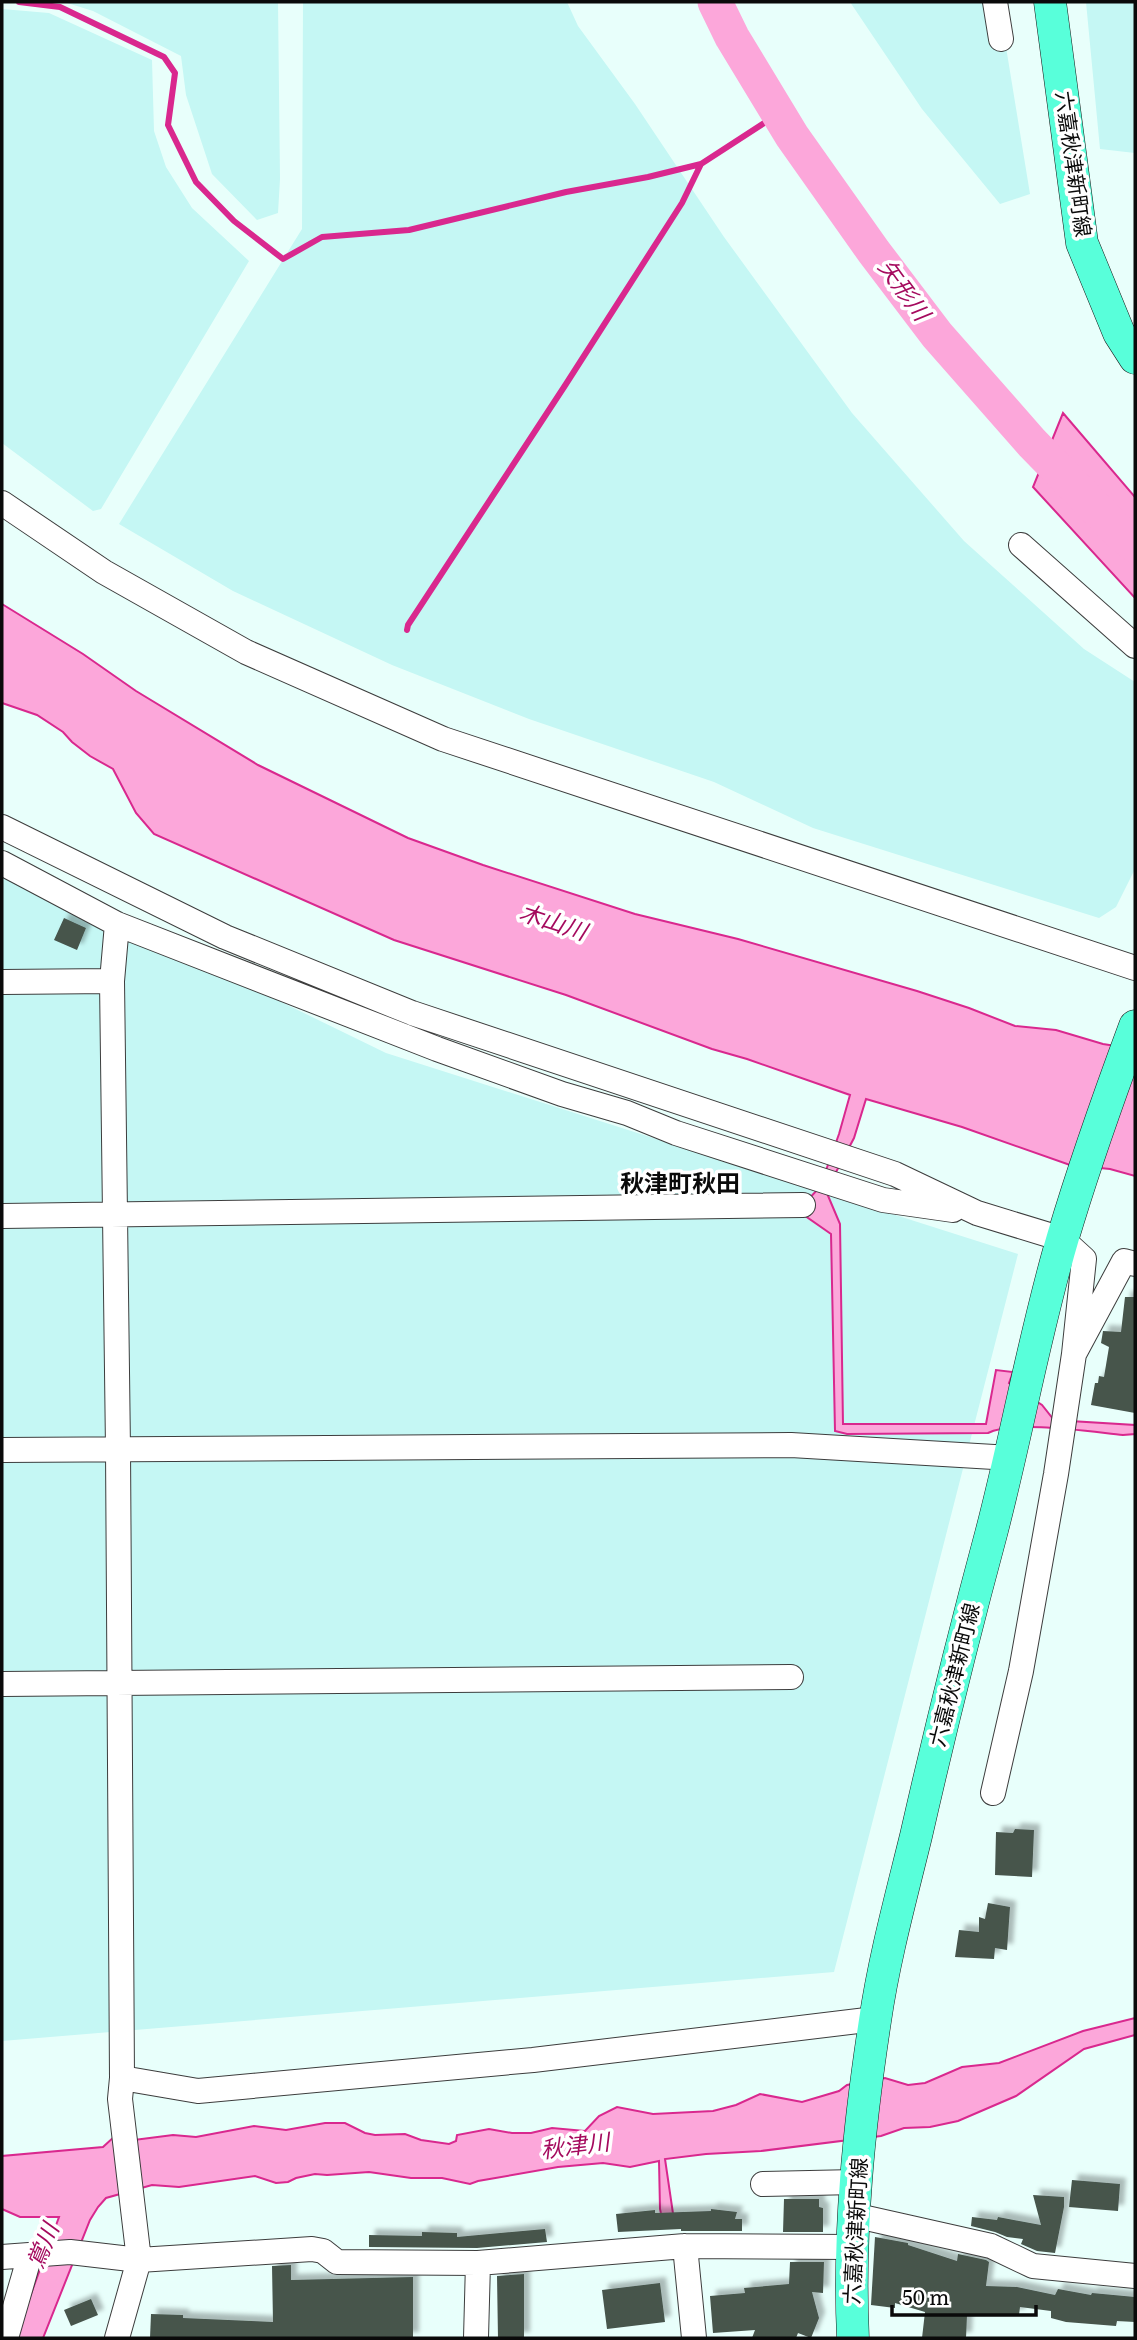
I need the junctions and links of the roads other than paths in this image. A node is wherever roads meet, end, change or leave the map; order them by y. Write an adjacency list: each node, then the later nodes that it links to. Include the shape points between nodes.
1 (995, 2): 3 (street)
2 (1050, 2): 4 (main road, 六嘉秋津新町線, via 1082,243 1119,333)
3 (1001, 39)
4 (1135, 358)
5 (2, 503): 11 (street, via 104,572 246,652 443,740)
6 (1021, 545): 7 (street)
7 (1135, 646)
8 (2, 827): 16 (street, via 225,937 412,1013 895,1174)
9 (2, 863): 10 (street)
10 (117, 924): 12 (street); 16 (street, via 437,1049 676,1133 883,1200)
11 (1135, 968)
12 (112, 981): 13 (street); 18 (street)
13 (2, 982)
14 (1135, 1026): 19 (main road, 六嘉秋津新町線)
15 (803, 1205): 18 (street)
16 (978, 1213): 19 (street)
17 (2, 1216): 18 (street)
18 (116, 1216): 22 (street)
19 (1062, 1239): 21 (street, via 1084,1259); 24 (main road, 六嘉秋津新町線)
20 (1135, 1264): 21 (street, via 1124,1261)
21 (1074, 1354): 28 (street, via 1021,1671)
22 (118, 1449): 23 (street); 24 (street, via 791,1445); 26 (street)
23 (2, 1450)
24 (1011, 1458): 29 (main road, 六嘉秋津新町線, via 968,1619)
25 (791, 1677): 26 (street)
26 (120, 1683): 27 (street); 30 (street)
27 (2, 1684)
28 (993, 1793)
29 (875, 2019): 30 (street, via 533,2060 198,2091); 31 (main road, 六嘉秋津新町線)
30 (121, 2088): 38 (street)
31 (856, 2182): 32 (street); 33 (main road, 六嘉秋津新町線)
32 (763, 2184)
33 (853, 2215): 35 (main road, 六嘉秋津新町線); 40 (street, via 992,2246 1033,2266)
34 (685, 2246): 35 (street); 39 (street); 44 (street)
35 (851, 2247): 45 (main road, 六嘉秋津新町線)
36 (48, 2254): 37 (street); 38 (street); 41 (street)
37 (2, 2257)
38 (139, 2260): 39 (street, via 312,2249 337,2262); 42 (street)
39 (478, 2263): 43 (street)
40 (1135, 2276)
41 (6, 2338)
42 (117, 2338)
43 (477, 2338)
44 (694, 2338)
45 (853, 2338)

